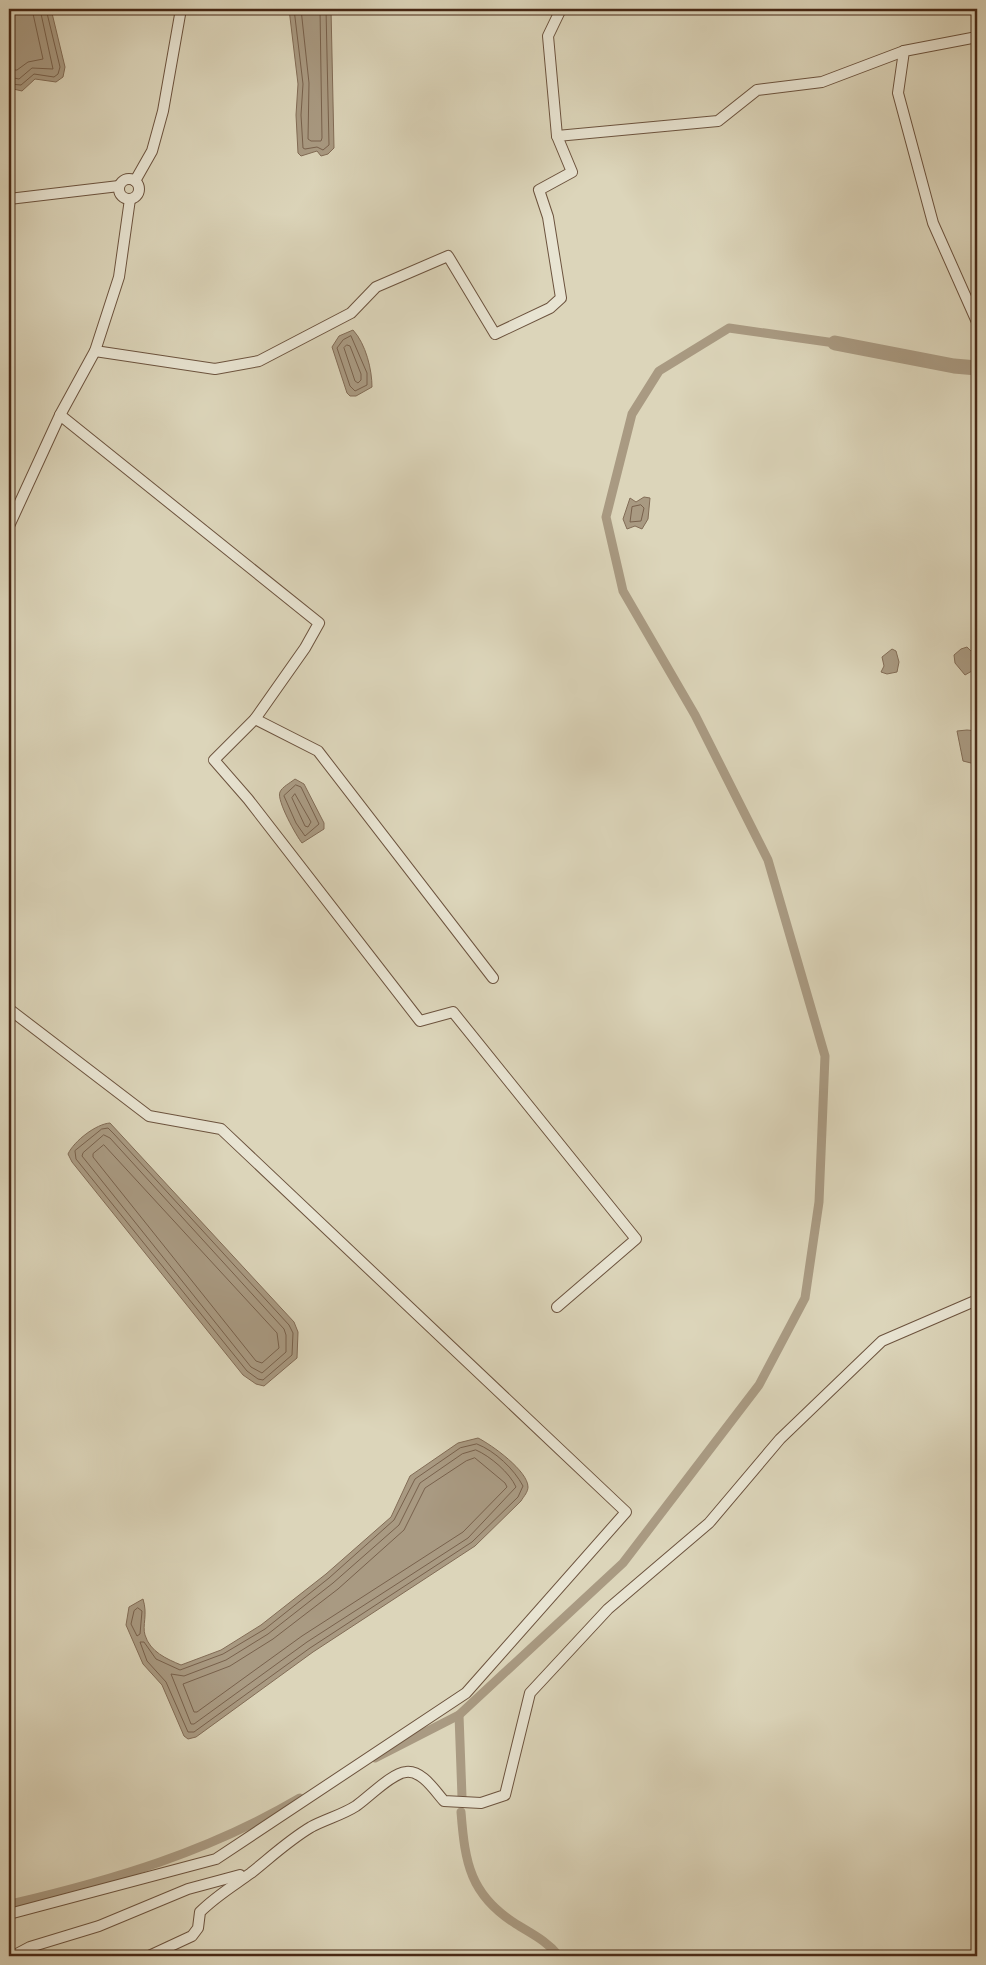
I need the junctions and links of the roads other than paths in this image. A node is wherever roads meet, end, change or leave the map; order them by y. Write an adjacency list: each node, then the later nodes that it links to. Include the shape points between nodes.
1 (181, 9): 6 (street, via 163,111 152,151)
2 (561, 9): 5 (street, via 548,36)
3 (977, 37): 4 (street)
4 (904, 51): 5 (street, via 822,82 757,90 718,121); 10 (street, via 898,93 900,102 933,223)
5 (557, 136): 11 (street, via 572,172 539,190 548,217 561,298 550,308 495,334 448,256 376,287 351,313 259,361 215,369)
6 (134, 181): 7 (street, via 127,179); 9 (street, via 138,191)
7 (119, 186): 8 (street); 9 (street, via 123,197)
8 (9, 199)
9 (130, 199): 11 (street, via 119,277)
10 (977, 322)
11 (95, 350): 12 (street)
12 (60, 415): 13 (street); 14 (street, via 319,623)
13 (9, 526)
14 (255, 719): 15 (street, via 318,751); 18 (street, via 214,760 248,799 420,1021 453,1012 636,1239)
15 (493, 978)
16 (9, 1009): 20 (street, via 148,1116 221,1129 626,1512 466,1693 216,1859)
17 (977, 1300): 19 (street, via 882,1341 780,1439 709,1523 608,1609 530,1693 505,1795 481,1803 444,1801 417,1774 406,1772 394,1777 356,1806 313,1826)
18 (557, 1307)
19 (251, 1872): 21 (street, via 188,1889 99,1926 30,1947); 22 (street, via 217,1894 200,1912 198,1928 192,1936)
20 (9, 1914)
21 (13, 1956)
22 (148, 1956)

